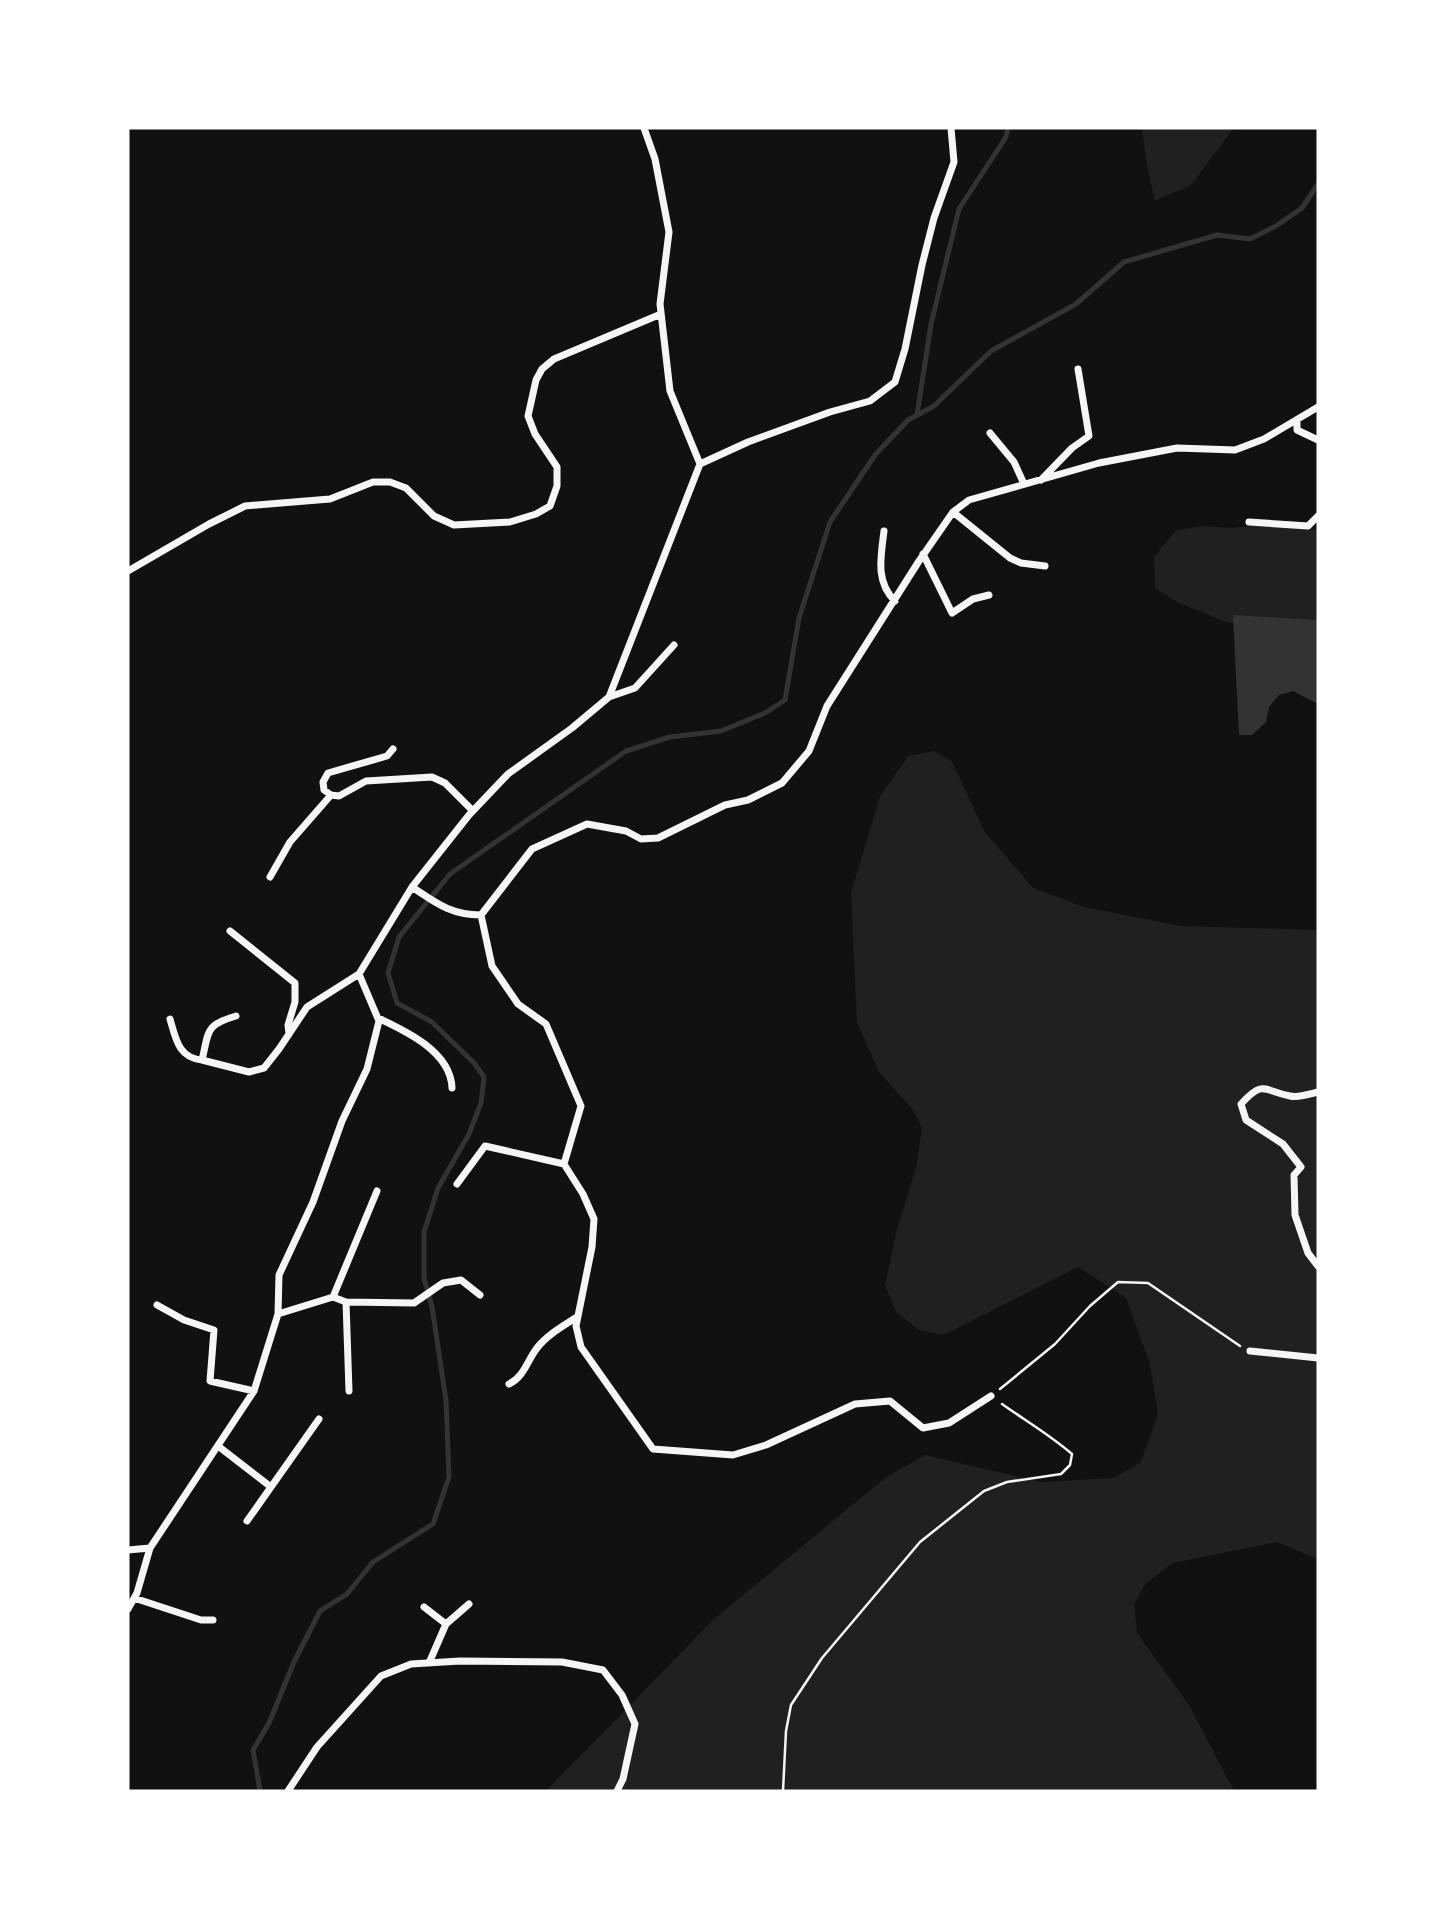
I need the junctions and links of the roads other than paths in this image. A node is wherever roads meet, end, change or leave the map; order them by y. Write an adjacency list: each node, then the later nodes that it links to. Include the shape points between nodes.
1 (644, 128): 3 (street, via 669,232)
2 (951, 128): 9 (street, via 954,162 934,218 895,382 870,401 830,412)
3 (661, 314): 9 (street, via 670,391); 18 (street, via 554,359 542,369 528,416 557,467 557,486 550,506 536,514 510,522 454,525 434,516 406,488 373,482 330,499 245,506)
4 (1078, 369): 10 (street, via 1089,436)
5 (1318, 407): 6 (street)
6 (1297, 420): 8 (street, via 1297,430); 10 (street, via 1235,450 1177,447)
7 (990, 433): 11 (street, via 1014,462)
8 (1318, 440)
9 (700, 464): 22 (street)
10 (1040, 481): 11 (street)
11 (1024, 484): 12 (street, via 969,500)
12 (953, 512): 16 (street); 17 (street, via 1010,558)
13 (1318, 516): 14 (street, via 1308,526)
14 (1249, 522)
15 (884, 531): 20 (street, via 880,566 885,591)
16 (923, 554): 19 (street, via 953,613); 20 (street)
17 (1045, 566)
18 (128, 571)
19 (989, 595)
20 (895, 601): 28 (street, via 827,706 809,751 782,783 658,838 642,839 626,831 587,824 532,849)
21 (674, 645): 22 (street, via 635,688)
22 (609, 697): 25 (street, via 509,774)
23 (393, 749): 24 (street, via 387,756 328,773 324,790)
24 (331, 795): 25 (street, via 339,796 366,781 432,778 445,783); 26 (street, via 290,842)
25 (473, 811): 27 (street)
26 (271, 877)
27 (412, 887): 28 (street, via 461,915); 30 (street)
28 (481, 915): 38 (street, via 492,966 518,1004 546,1024 581,1106)
29 (230, 931): 34 (street, via 295,983)
30 (359, 974): 32 (street); 34 (street, via 307,1007)
31 (236, 1016): 35 (street, via 209,1029)
32 (378, 1018): 36 (street, via 413,1034 433,1052 452,1077); 46 (street, via 366,1069 279,1275)
33 (170, 1019): 35 (street, via 183,1053 189,1059)
34 (289, 1035): 35 (street, via 264,1068 249,1072)
35 (202, 1060)
36 (452, 1088)
37 (1318, 1093): 41 (street, via 1294,1097 1264,1088 1254,1090 1241,1104 1246,1120 1283,1144 1301,1167 1294,1175 1295,1215 1308,1254)
38 (564, 1164): 39 (street, via 485,1146); 47 (street, via 594,1219)
39 (457, 1184)
40 (377, 1191): 43 (street)
41 (1318, 1266)
42 (480, 1295): 44 (street, via 461,1280 443,1283 414,1303)
43 (332, 1297): 44 (street); 46 (street)
44 (346, 1302): 52 (street)
45 (157, 1305): 51 (street, via 214,1330 210,1381)
46 (278, 1314): 51 (street)
47 (578, 1316): 50 (street, via 537,1348 516,1381); 53 (street, via 581,1347 653,1449 733,1455 855,1405 890,1401 923,1428 949,1423)
48 (1250, 1351): 49 (street)
49 (1318, 1358)
50 (509, 1384)
51 (254, 1391): 55 (street)
52 (349, 1391)
53 (991, 1396)
54 (320, 1419): 56 (street)
55 (218, 1446): 56 (street); 58 (street)
56 (271, 1487): 57 (street)
57 (247, 1521)
58 (150, 1548): 59 (street); 60 (street)
59 (128, 1550)
60 (134, 1598): 63 (street); 64 (street)
61 (469, 1604): 65 (street)
62 (424, 1607): 65 (street)
63 (128, 1609)
64 (213, 1620)
65 (446, 1624): 66 (street)
66 (429, 1663): 67 (street, via 411,1664 381,1676 317,1747); 68 (street, via 562,1662 603,1670 622,1695 635,1724 624,1779)
67 (288, 1791)
68 (617, 1791)

